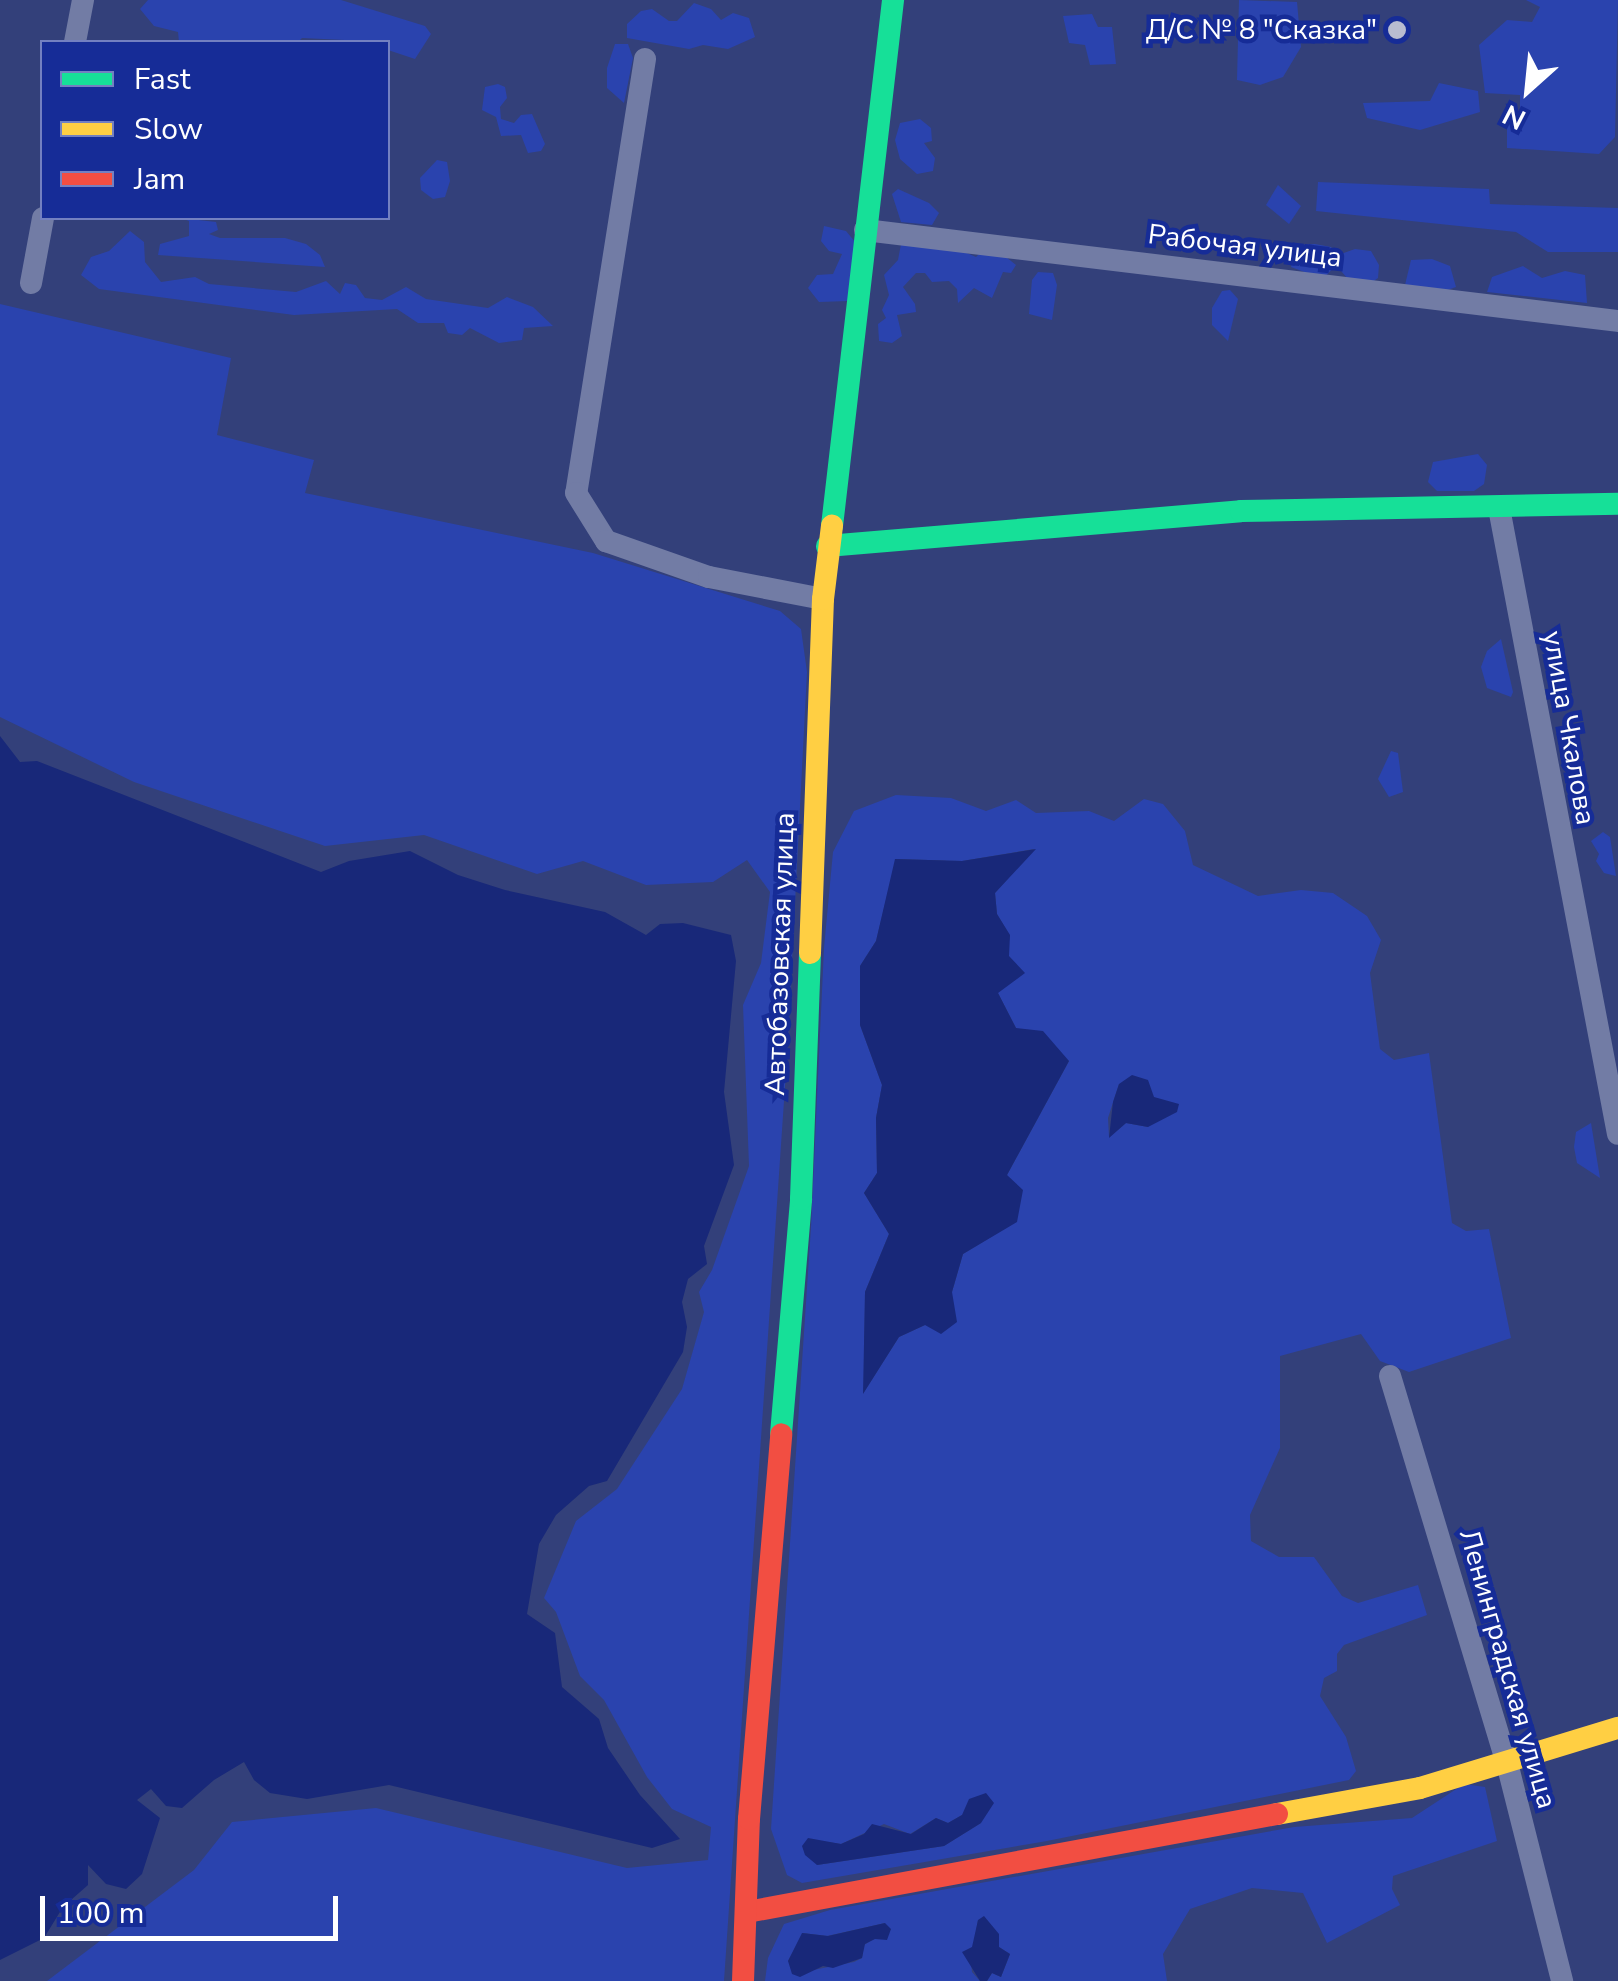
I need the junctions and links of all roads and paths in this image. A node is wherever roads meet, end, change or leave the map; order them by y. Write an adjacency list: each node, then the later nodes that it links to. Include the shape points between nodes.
1 (83, 0): 3 (street)
2 (893, 0): 6 (street, Автобазовская улица)
3 (75, 40)
4 (645, 58): 12 (street, via 576,493 606,541 709,577)
5 (43, 220): 7 (street)
6 (866, 230): 8 (street, Рабочая улица); 11 (street, Автобазовская улица)
7 (31, 283)
8 (1618, 321)
9 (1618, 504): 10 (street)
10 (1499, 508): 11 (street, via 1241,511); 13 (street, улица Чкалова)
11 (828, 546): 12 (street, Автобазовская улица)
12 (823, 599): 17 (street, Автобазовская улица, via 800,1199)
13 (1618, 1134)
14 (1390, 1376): 16 (street, Ленинградская улица)
15 (1618, 1728): 16 (street)
16 (1507, 1763): 17 (street, via 1420,1788); 19 (street, Ленинградская улица)
17 (747, 1912): 18 (street, Автобазовская улица)
18 (743, 1981)
19 (1562, 1981)

